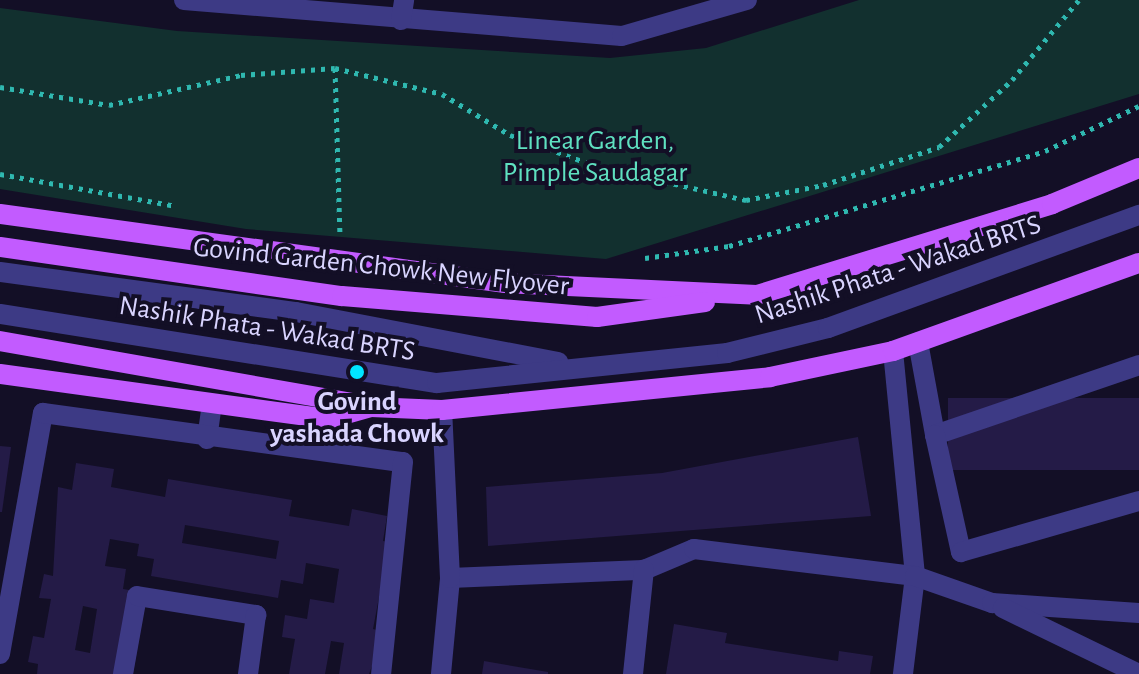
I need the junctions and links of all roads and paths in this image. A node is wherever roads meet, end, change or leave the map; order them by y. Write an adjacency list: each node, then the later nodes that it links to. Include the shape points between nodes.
1 (184, 0): 4 (street)
2 (747, 0): 4 (street, via 622,36)
3 (1079, 0): 5 (path, via 1012,80 939,147 823,185 746,200 596,166 510,135 442,94)
4 (402, 10)
5 (335, 68): 6 (path, via 241,75 109,105); 14 (path)
6 (0, 87)
7 (1139, 106): 17 (path, via 1045,151 843,213 729,246)
8 (1139, 168): 20 (main road, via 1052,204)
9 (0, 174): 10 (path)
10 (182, 207)
11 (0, 214): 20 (main road, via 505,283)
12 (1139, 215): 26 (street, Nashik Phata - Wakad BRTS, via 828,328 727,353)
13 (324, 230): 14 (path)
14 (340, 233): 15 (path)
15 (355, 235)
16 (0, 247): 20 (main road, Govind Garden Chowk New Flyover, via 342,296 597,317)
17 (632, 259)
18 (1139, 263): 23 (main road)
19 (0, 272): 26 (street, Nashik Phata - Wakad BRTS, via 296,312)
20 (757, 295)
21 (0, 314): 26 (street, Nashik Phata - Wakad BRTS, via 437,383)
22 (0, 341): 29 (main road)
23 (918, 342): 24 (main road); 31 (street)
24 (893, 351): 30 (main road, via 770,377); 35 (street)
25 (1139, 365): 31 (street)
26 (573, 366)
27 (0, 374): 28 (main road)
28 (212, 405): 29 (main road, via 328,419); 32 (street)
29 (371, 407): 30 (main road)
30 (442, 410): 36 (street)
31 (935, 435): 33 (street, via 961,552)
32 (207, 439): 39 (street, via 43,413); 42 (street, via 403,462)
33 (1139, 501)
34 (644, 570): 35 (street, via 694,549); 36 (street); 44 (street)
35 (915, 576): 37 (street); 45 (street)
36 (450, 578): 43 (street)
37 (992, 603): 38 (street); 46 (street)
38 (1139, 613)
39 (0, 654)
40 (123, 674): 41 (street, via 137,596 256,615)
41 (248, 674)
42 (381, 674)
43 (441, 674)
44 (633, 674)
45 (903, 674)
46 (1139, 674)

